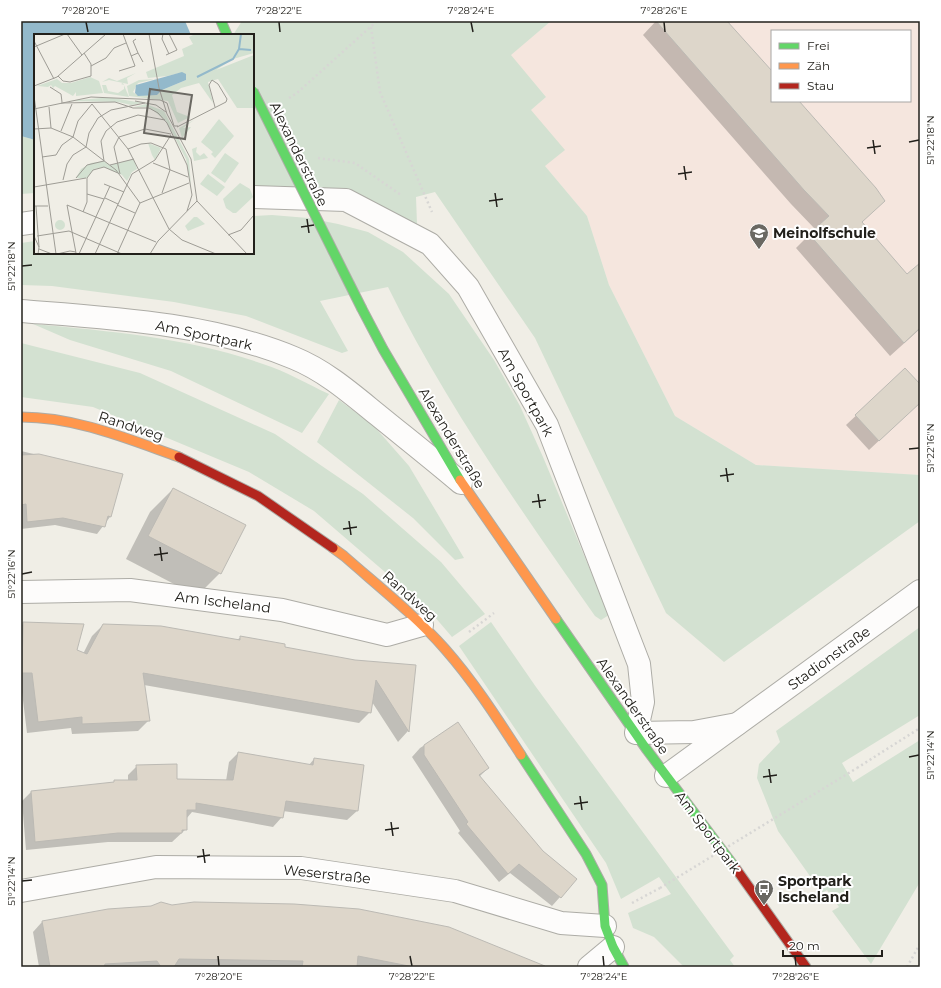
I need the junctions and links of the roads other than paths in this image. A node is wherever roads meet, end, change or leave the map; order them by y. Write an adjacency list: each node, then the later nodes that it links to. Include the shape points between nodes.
1 (221, 21): 2 (main road)
2 (227, 34)
3 (254, 93): 9 (main road, Alexanderstraße, bridge, via 383,349)
4 (254, 197): 14 (street, Am Sportpark, via 346,200 430,244 468,287 546,425 639,664 643,702)
5 (34, 222): 6 (street)
6 (21, 224)
7 (21, 311): 9 (street, Am Sportpark, via 106,318 186,329 247,342 295,358 340,384)
8 (21, 417): 12 (main road, Randweg, via 39,417 105,430 187,460 258,496 344,556)
9 (464, 485): 14 (main road, Alexanderstraße)
10 (920, 591): 13 (street, Stadionstraße)
11 (21, 592): 12 (street, Am Ischeland, via 130,590 282,610 387,635)
12 (422, 625): 17 (main road, Randweg, via 483,696 586,854 602,885)
13 (737, 724): 14 (street, Stadionstraße, via 694,732); 15 (street, Stadionstraße)
14 (636, 733): 15 (main road, Alexanderstraße)
15 (666, 776): 21 (main road, Am Sportpark, via 754,892)
16 (21, 891): 17 (street, Weserstraße, via 156,867 301,868 455,891 561,923)
17 (605, 926): 18 (main road, Randweg)
18 (613, 948): 19 (street); 20 (main road, Randweg)
19 (589, 967)
20 (624, 967)
21 (806, 967)

